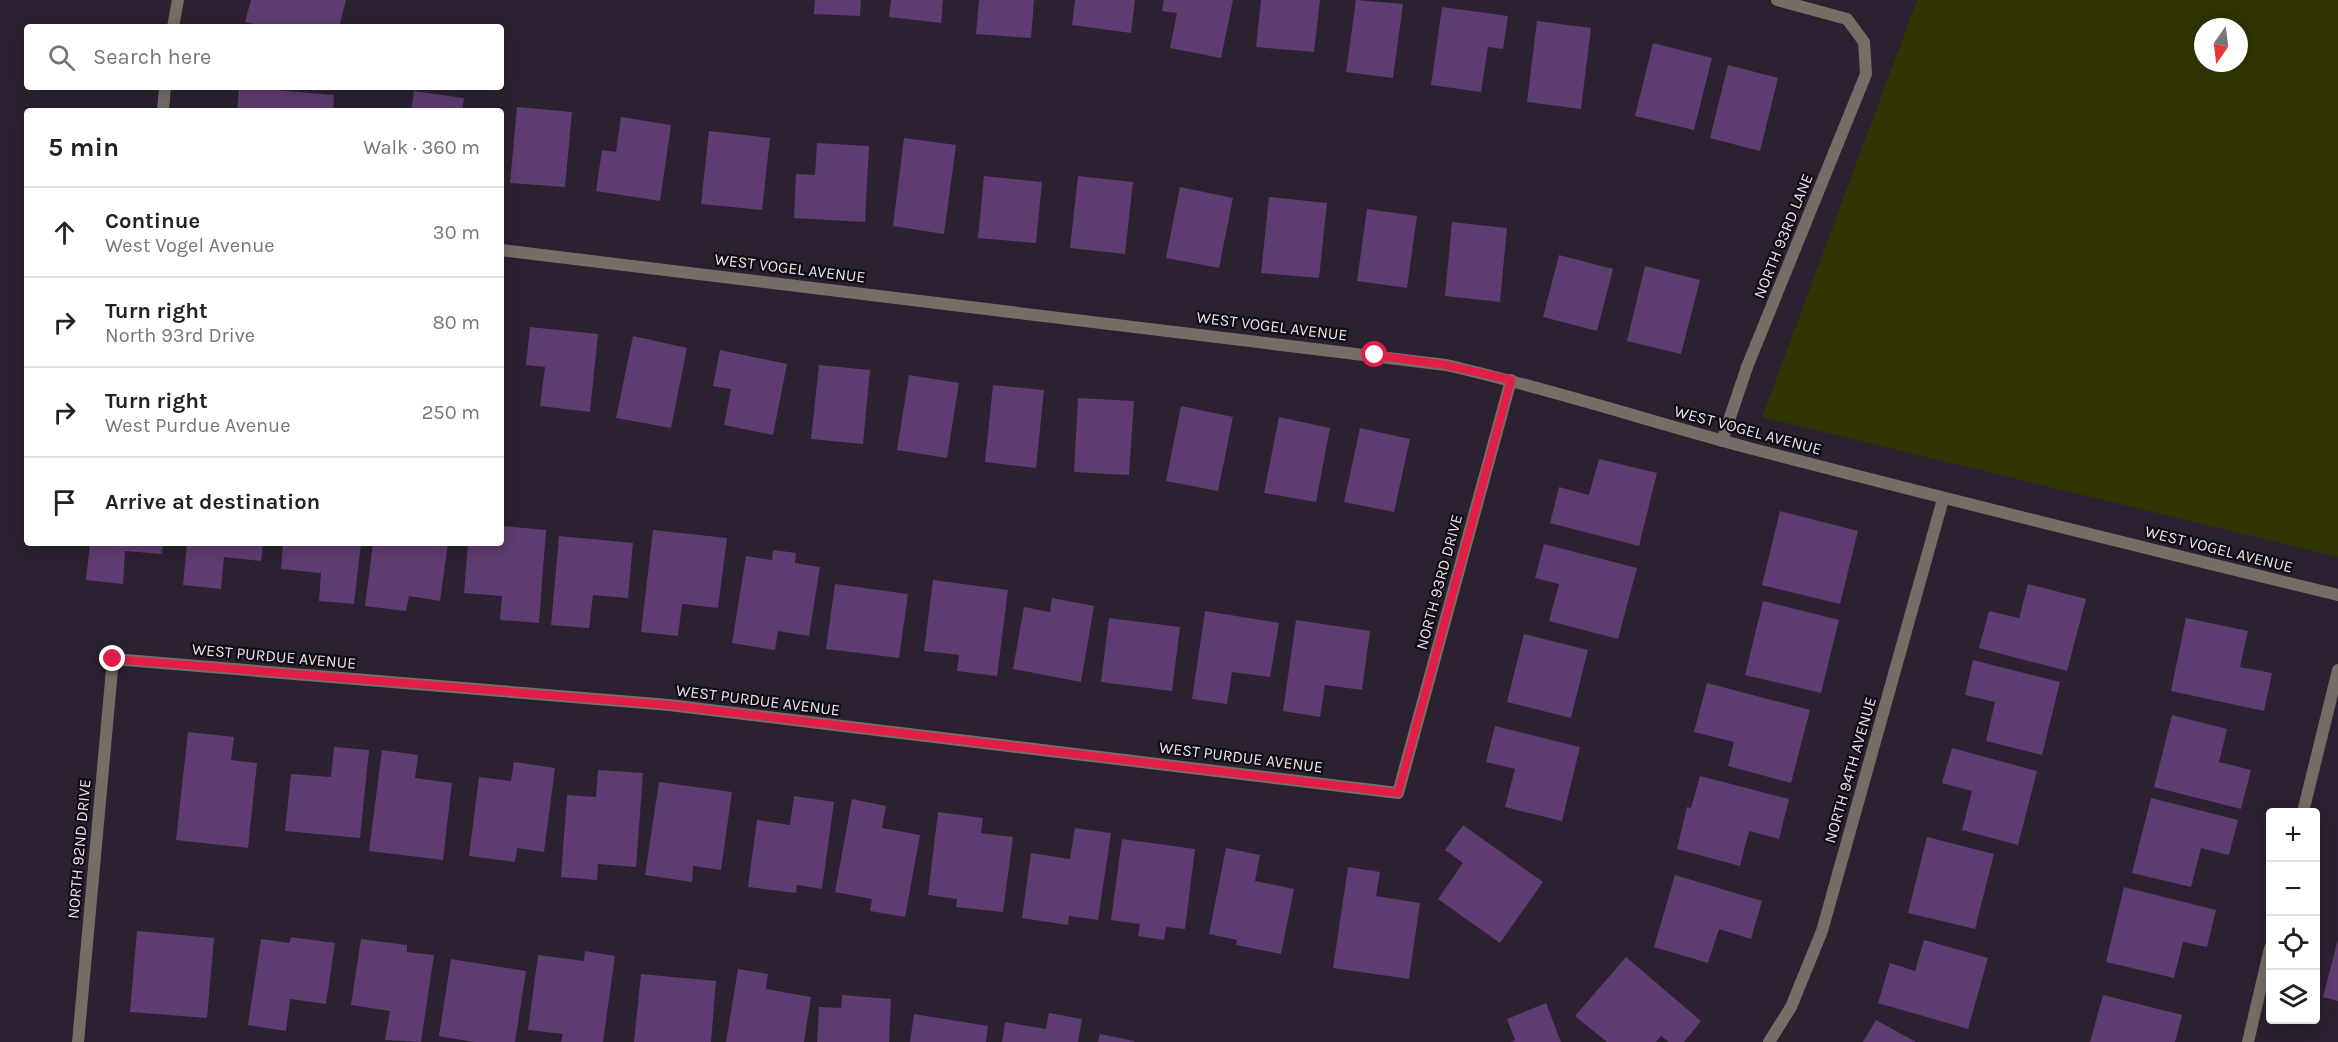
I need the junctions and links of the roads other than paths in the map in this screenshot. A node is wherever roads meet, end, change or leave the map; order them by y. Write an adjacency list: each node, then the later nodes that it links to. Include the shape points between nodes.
1 (178, 0): 3 (street)
2 (1777, 0): 8 (street, NORTH 93RD LANE, via 1847,19 1864,42 1866,74 1747,367)
3 (174, 24)
4 (165, 90): 5 (street)
5 (163, 108)
6 (504, 249): 7 (street, WEST VOGEL AVENUE, via 1375,355 1446,365)
7 (1511, 380): 8 (street, WEST VOGEL AVENUE); 13 (street, NORTH 93RD DRIVE)
8 (1722, 441): 9 (street, WEST VOGEL AVENUE)
9 (1943, 499): 10 (street, WEST VOGEL AVENUE); 17 (street, NORTH 94TH AVENUE, via 1822,931 1791,1007)
10 (2338, 595)
11 (113, 659): 13 (street, WEST PURDUE AVENUE, via 669,705); 16 (street, NORTH 92ND DRIVE)
12 (2338, 670): 14 (street)
13 (1398, 793)
14 (2304, 808)
15 (2266, 968): 18 (street)
16 (78, 1042)
17 (1769, 1042)
18 (2248, 1042)

